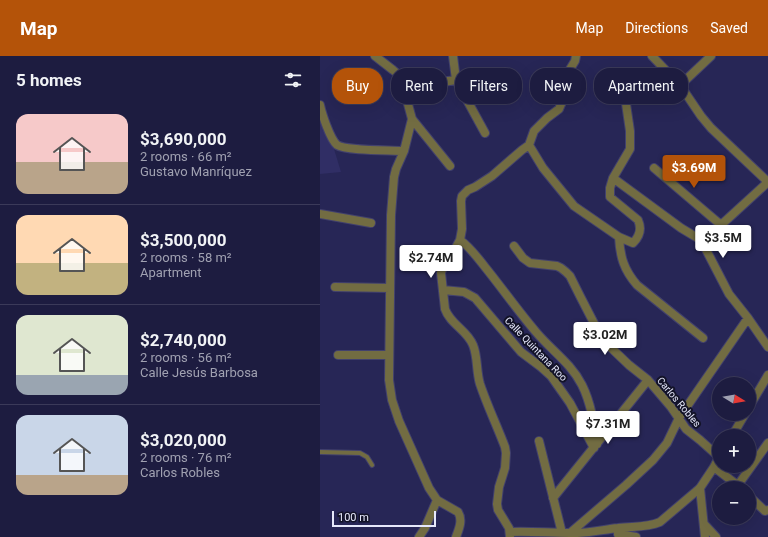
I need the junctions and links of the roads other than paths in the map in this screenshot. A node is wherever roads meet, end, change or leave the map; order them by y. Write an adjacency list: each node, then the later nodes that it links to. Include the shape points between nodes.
1 (454, 56): 7 (street)
2 (576, 56): 17 (street, via 564,79 561,106 534,131)
3 (652, 56): 8 (street)
4 (711, 56): 9 (street)
5 (377, 57): 6 (street)
6 (391, 68)
7 (455, 68)
8 (664, 68)
9 (688, 78)
10 (688, 97): 22 (street, via 711,128)
11 (409, 104): 15 (street)
12 (470, 104): 16 (street)
13 (626, 104): 21 (street, via 630,149)
14 (320, 105): 18 (street, via 335,144 352,149)
15 (412, 119): 18 (street); 19 (street)
16 (486, 133)
17 (529, 146): 26 (street, via 574,206); 27 (street, via 492,176 464,194 461,201)
18 (404, 151): 31 (street, via 396,169 393,191)
19 (450, 166)
20 (654, 168): 25 (street)
21 (613, 178): 26 (street, via 610,196 638,220 640,225 638,238 633,243); 28 (street)
22 (768, 182): 25 (street)
23 (320, 214): 24 (street)
24 (371, 223)
25 (720, 225): 28 (street)
26 (619, 237): 34 (street, via 622,262 637,286)
27 (460, 240): 32 (street, via 442,267); 44 (street, via 469,247 537,333 570,367 586,394 592,416)
28 (701, 240): 33 (street, via 729,294)
29 (514, 246): 39 (street, Carlos Robles, via 530,263 557,266 566,272 606,343)
30 (335, 287): 31 (street)
31 (390, 288): 37 (street)
32 (443, 290): 44 (street, Calle Quintana Roo, via 464,292 475,298 522,352 551,376); 60 (street, via 445,309 449,317 473,345 480,384 505,447 505,468 497,504)
33 (748, 318): 35 (street); 41 (street)
34 (704, 338)
35 (768, 347)
36 (338, 355): 37 (street)
37 (389, 355): 54 (street, via 388,380 392,400 429,488)
38 (768, 374): 40 (street)
39 (648, 380): 41 (street, Carlos Robles); 44 (street)
40 (756, 395)
41 (679, 418): 45 (street, Carlos Robles, via 686,428); 58 (street, via 667,443 653,460)
42 (539, 441): 53 (street)
43 (768, 443): 51 (street)
44 (595, 446): 53 (street)
45 (712, 451)
46 (320, 452): 47 (lane, via 360,453 364,454)
47 (372, 465)
48 (712, 470): 52 (street)
49 (722, 473): 50 (street)
50 (732, 481)
51 (742, 481)
52 (700, 488): 57 (street); 59 (street, via 660,522)
53 (553, 498): 58 (street)
54 (437, 500): 61 (street); 62 (street, via 460,515 461,522)
55 (756, 503): 56 (street, via 765,511)
56 (768, 510)
57 (703, 523): 64 (street); 65 (street)
58 (566, 533): 59 (street); 60 (street, via 522,532)
59 (618, 533): 63 (street)
60 (510, 535)
61 (419, 537)
62 (456, 537)
63 (636, 537)
64 (705, 537)
65 (716, 537)

